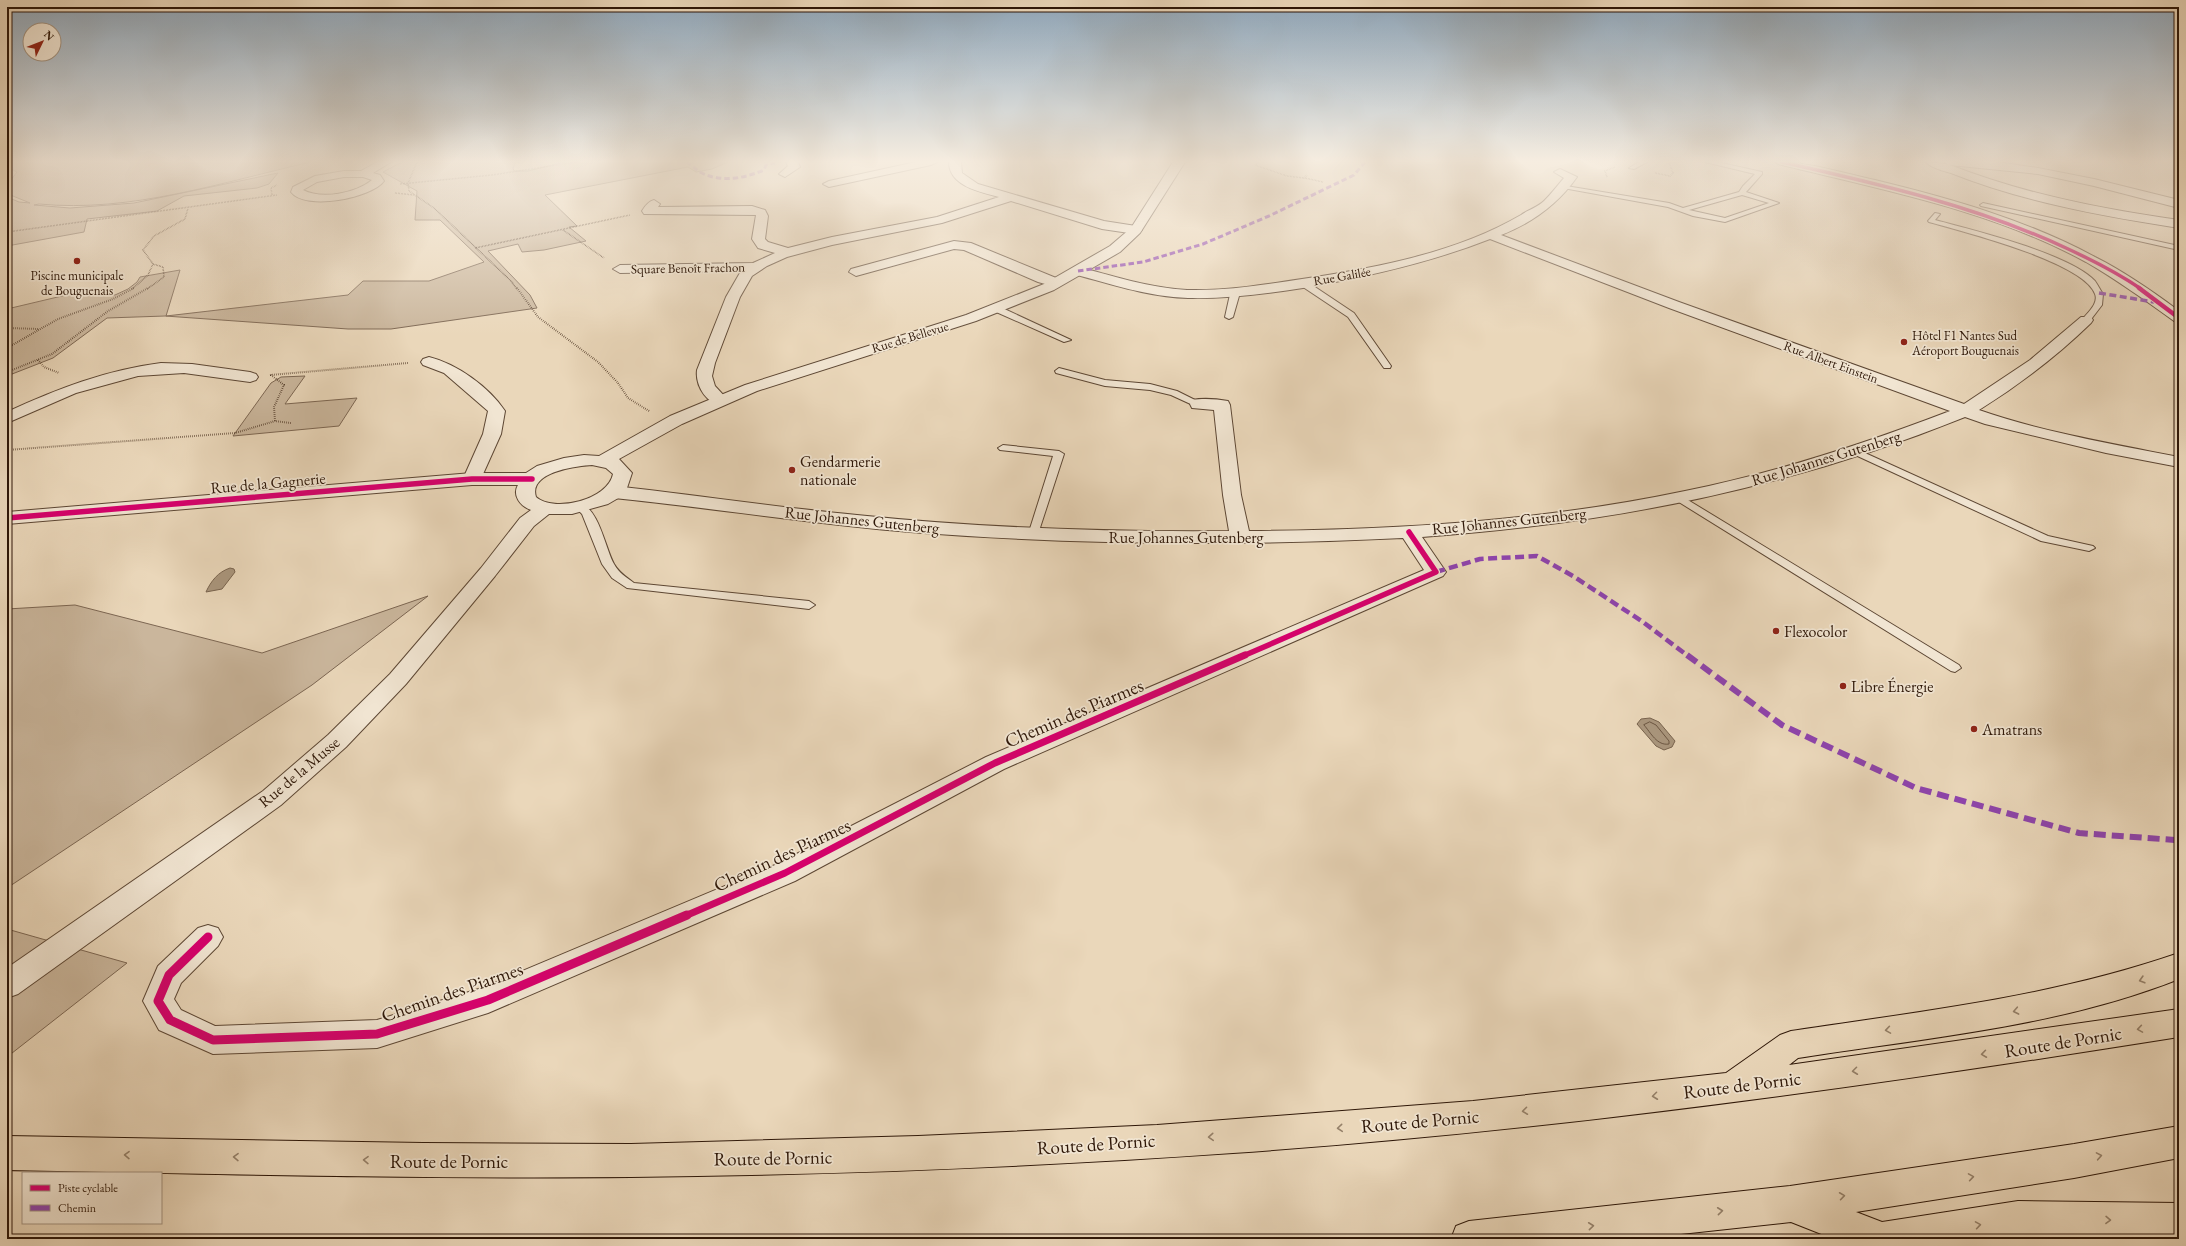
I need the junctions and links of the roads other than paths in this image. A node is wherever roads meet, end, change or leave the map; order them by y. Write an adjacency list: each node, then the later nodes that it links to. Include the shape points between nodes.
1 (761, 220): 14 (street, via 758,239 763,244)
2 (937, 220): 14 (street, via 834,241)
3 (1085, 220): 11 (street)
4 (1142, 220): 11 (street, Rue de Bellevue)
5 (1518, 220): 12 (street, Rue Galilée)
6 (1932, 220): 25 (lane, Rue Johannes Gutenberg, via 2029,250 2078,273 2095,286 2099,293 2098,306)
7 (1998, 220): 24 (street, via 2099,263 2135,285)
8 (2052, 220): 13 (lane)
9 (2156, 220): 10 (street)
10 (2179, 224)
11 (1136, 230): 17 (street, Rue de Bellevue, via 1115,249)
12 (1490, 235): 20 (street, Rue Galilée, via 1412,262); 33 (street, Rue Albert Einstein)
13 (2179, 248)
14 (790, 253): 15 (street)
15 (755, 267): 16 (street, Square Benoît Frachon); 31 (street, via 746,274 730,306 704,372 705,385)
16 (620, 269)
17 (1078, 271): 19 (street, Rue de Bellevue); 21 (street, Rue Galilée, via 1186,294)
18 (856, 272): 19 (street, via 954,245 966,246)
19 (1056, 283): 22 (street, Rue de Bellevue)
20 (1303, 283): 21 (street, Rue Galilée); 28 (lane, via 1351,315)
21 (1234, 292): 23 (lane)
22 (997, 309): 26 (lane); 31 (street, Rue de Bellevue, via 798,372)
23 (1229, 318)
24 (2179, 318)
25 (2086, 320): 33 (street, Rue Johannes Gutenberg, via 2036,365)
26 (1067, 340)
27 (429, 362): 39 (street, via 450,370 490,402 497,411 492,434)
28 (1387, 366)
29 (1058, 371): 32 (lane, via 1105,383 1150,387 1174,393)
30 (250, 377): 34 (street, via 184,368 130,371 45,400)
31 (720, 400): 37 (street, Rue de Bellevue, via 676,420)
32 (1198, 404): 48 (street, via 1222,405 1232,495)
33 (1964, 411): 36 (street, Rue Johannes Gutenberg); 38 (street, Rue Albert Einstein, via 2020,429)
34 (7, 418)
35 (1003, 448): 47 (lane, via 1058,454)
36 (1854, 451): 42 (street, Rue Johannes Gutenberg, via 1785,473); 49 (lane, via 2045,539)
37 (602, 461): 40 (street, via 581,460 564,463); 41 (street, via 619,467 623,472 624,479)
38 (2179, 462)
39 (472, 478): 40 (street, Rue de la Gagnerie); 45 (street, Rue de la Gagnerie)
40 (532, 479): 44 (street, via 526,486 527,499)
41 (614, 492): 43 (street); 47 (street, Rue Johannes Gutenberg, via 858,521)
42 (1678, 497): 46 (street, Rue Johannes Gutenberg, via 1530,522); 51 (lane)
43 (580, 506): 44 (street); 50 (lane, via 587,512 608,564 616,576 631,586)
44 (545, 508): 54 (street, Rue de la Musse, via 526,522 488,572 398,679 337,741 272,798)
45 (7, 518)
46 (1409, 532): 48 (street, Rue Johannes Gutenberg); 52 (street, Chemin des Piarmes, via 1436,572 995,763 785,873 488,1000 377,1034 213,1040 170,1020 158,1001 169,975)
47 (1033, 535): 48 (street, Rue Johannes Gutenberg)
48 (1240, 537)
49 (2089, 548)
50 (809, 606)
51 (1955, 668)
52 (208, 938)
53 (2179, 966): 56 (highway, one-way to 56, via 2148,978 2076,998 2013,1011 1791,1045)
54 (7, 985)
55 (2179, 1023): 56 (highway, Route de Pornic, one-way to 56, via 1988,1053)
56 (1735, 1086): 58 (highway, Route de Pornic, one-way to 58, via 1475,1117 1020,1149 640,1161 447,1161)
57 (2179, 1142): 59 (highway, one-way to 57, via 2074,1161)
58 (7, 1153)
59 (1790, 1204): 61 (highway, one-way to 59); 62 (highway)
60 (2179, 1221): 63 (highway, one-way to 60, via 2018,1219)
61 (1468, 1239)
62 (1880, 1239)
63 (1884, 1239)

